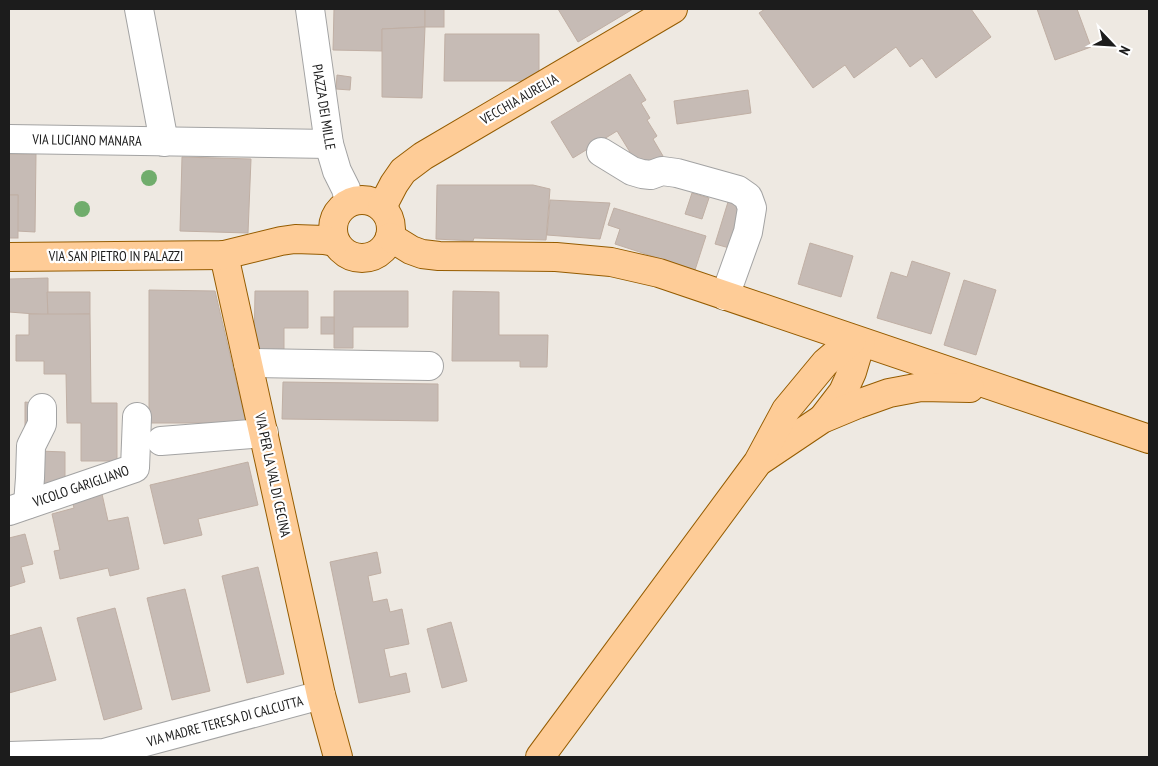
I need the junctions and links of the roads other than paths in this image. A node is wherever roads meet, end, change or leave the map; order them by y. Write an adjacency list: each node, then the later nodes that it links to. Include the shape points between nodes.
1 (139, 9): 5 (street)
2 (310, 9): 6 (street, PIAZZA DEI MILLE)
3 (674, 9): 9 (main road, VECCHIA AURELIA, via 423,156 403,170)
4 (9, 139): 5 (street, VIA LUCIANO MANARA)
5 (164, 142): 6 (street, VIA LUCIANO MANARA)
6 (329, 144): 8 (street, PIAZZA DEI MILLE)
7 (600, 152): 14 (street, via 632,171 651,175 662,171 677,173 738,190 748,197 752,208 748,232)
8 (350, 202): 9 (main road, via 366,199); 11 (main road, via 334,219 332,226)
9 (382, 207): 10 (main road, via 390,220)
10 (390, 237): 11 (main road, via 381,251 364,258 347,254); 14 (main road, via 422,254 556,257 610,262 659,273)
11 (336, 242): 12 (main road, via 295,239)
12 (224, 255): 13 (main road, VIA SAN PIETRO IN PALAZZI); 16 (main road, VIA PER LA VAL DI CECINA)
13 (9, 257)
14 (725, 296): 15 (main road)
15 (856, 341): 18 (main road); 21 (main road, via 852,372 843,392); 27 (main road, via 825,363 786,410)
16 (248, 363): 17 (street); 24 (main road, VIA PER LA VAL DI CECINA)
17 (429, 366)
18 (997, 388): 21 (main road, via 921,387 889,393); 23 (main road)
19 (42, 408): 28 (street, via 42,424 30,446 30,478)
20 (137, 417): 28 (street, VICOLO GARIGLIANO, via 135,468)
21 (822, 419): 27 (main road)
22 (1149, 429): 23 (street)
23 (1120, 430): 26 (main road)
24 (264, 433): 25 (street); 29 (main road, VIA PER LA VAL DI CECINA)
25 (161, 440)
26 (1149, 440)
27 (758, 462): 33 (main road)
28 (18, 508)
29 (321, 695): 30 (street, VIA MADRE TERESA DI CALCUTTA, via 104,753); 31 (main road); 32 (main road)
30 (9, 756)
31 (338, 757)
32 (352, 757)
33 (540, 757)

